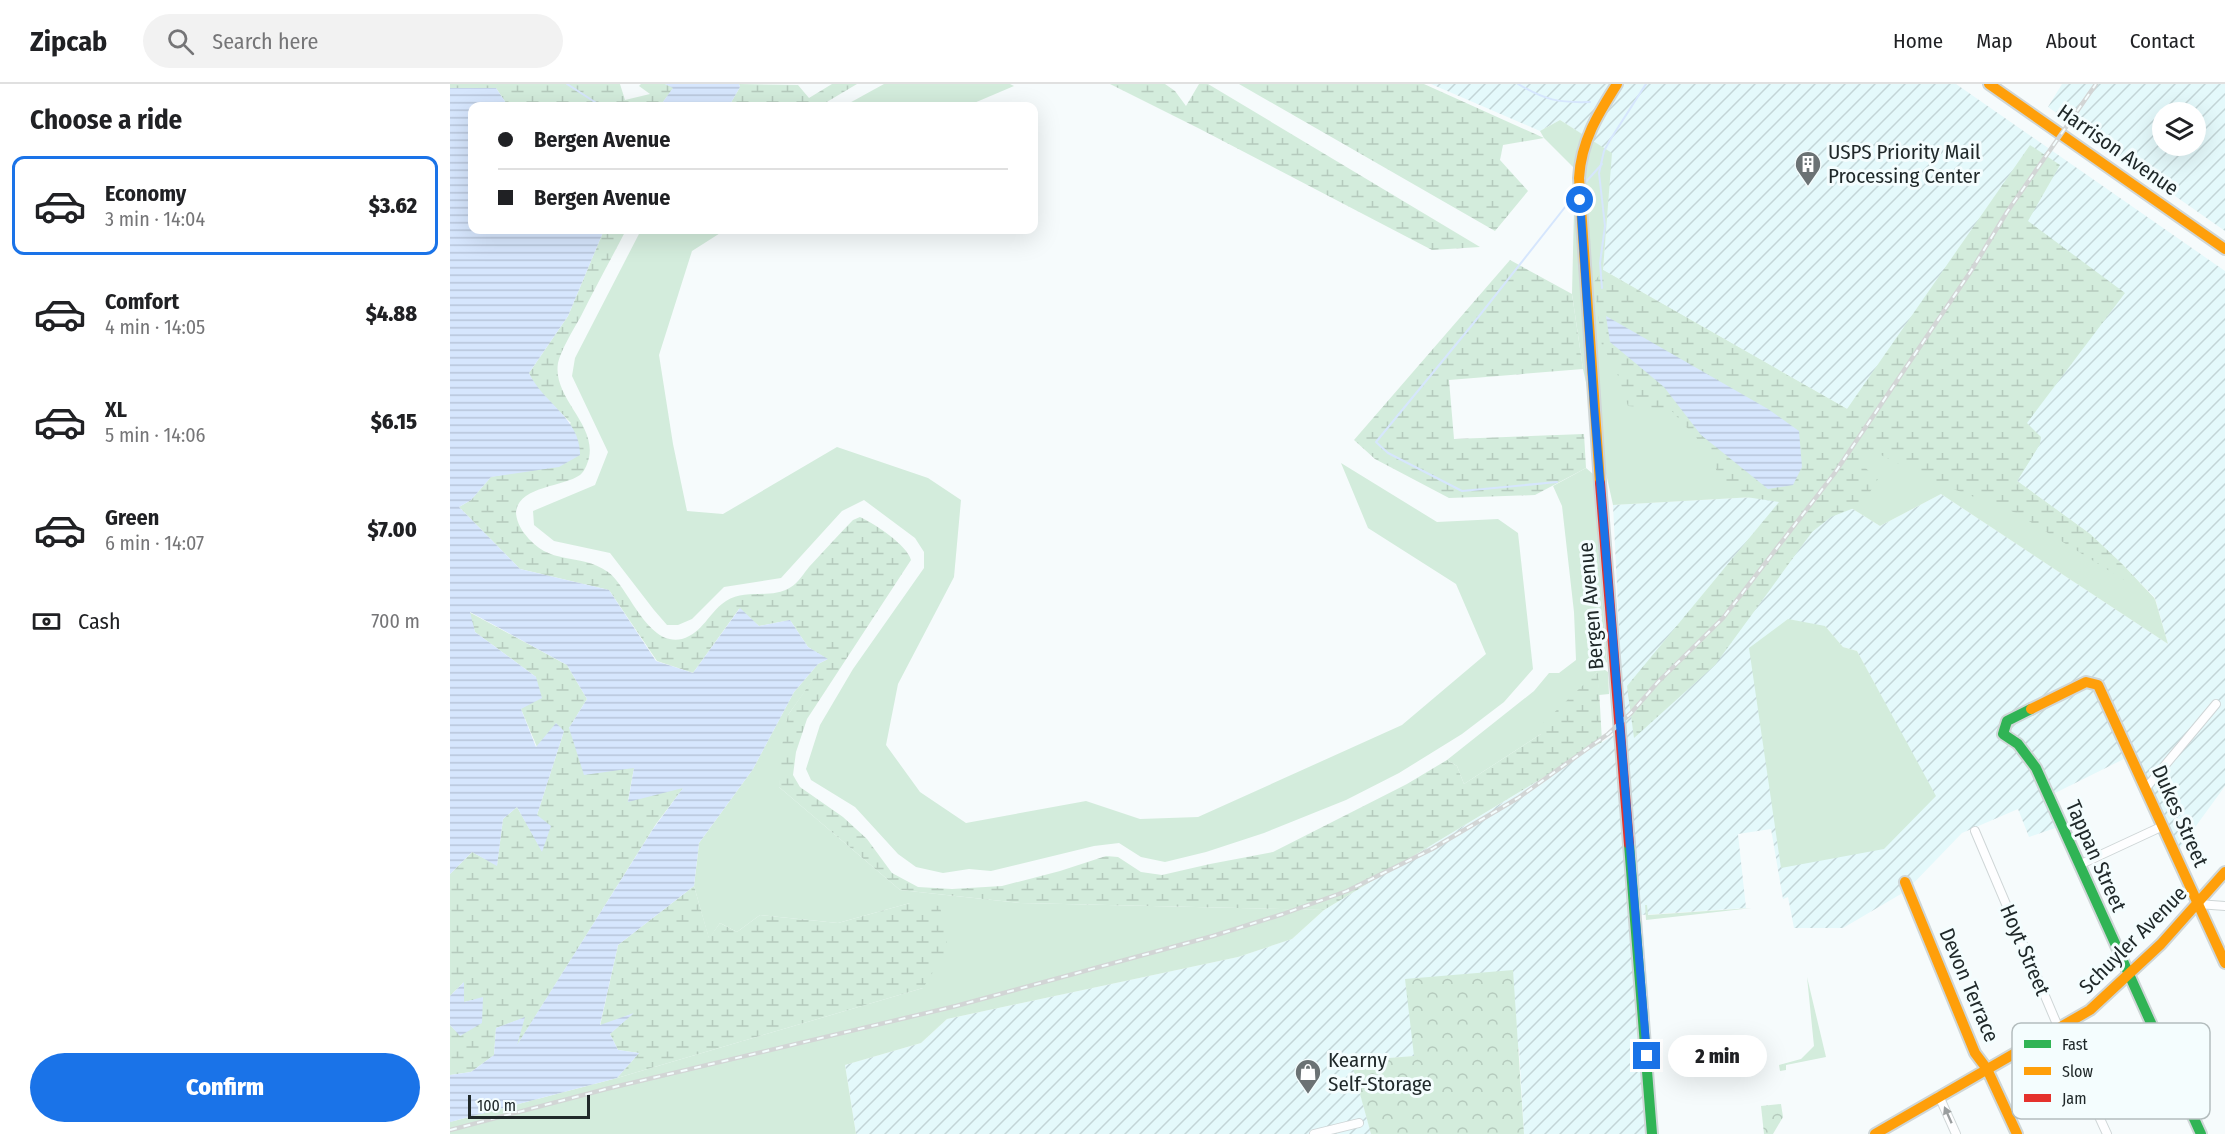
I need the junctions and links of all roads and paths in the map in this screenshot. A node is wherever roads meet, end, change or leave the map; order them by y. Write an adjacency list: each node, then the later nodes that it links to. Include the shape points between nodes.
1 (1617, 84): 26 (street, Bergen Avenue, via 1583,145 1579,178)
2 (1989, 84): 3 (street, Harrison Avenue)
3 (2225, 249)
4 (2216, 704): 6 (street)
5 (2003, 734): 6 (street, Dukes Street, via 2007,721 2013,717 2085,682 2098,685); 9 (street, Tappan Street, via 2018,744 2036,768)
6 (2146, 788): 7 (street, Dukes Street)
7 (2163, 826): 9 (street); 12 (street, Dukes Street)
8 (1975, 831): 16 (street, Hoyt Street)
9 (2079, 865): 15 (street, Tappan Street)
10 (2225, 872): 12 (street, Schuyler Avenue)
11 (1905, 882): 20 (street, Devon Terrace, via 1975,1053)
12 (2198, 904): 13 (street); 14 (street, Dukes Street); 15 (street, Schuyler Avenue)
13 (2225, 906)
14 (2225, 963)
15 (2129, 975): 17 (street, Schuyler Avenue, via 2090,1010); 18 (street, Tappan Street)
16 (2056, 1023)
17 (2069, 1023)
18 (2151, 1023)
19 (2012, 1055): 20 (street, Schuyler Avenue)
20 (1987, 1069): 21 (street, Schuyler Avenue); 29 (street, Devon Terrace)
21 (1939, 1096): 27 (street, Schuyler Avenue); 28 (street, one-way to 21)
22 (2100, 1119): 30 (street, Hoyt Street)
23 (2194, 1119): 31 (street, Tappan Street)
24 (1359, 1123): 25 (street)
25 (1314, 1134)
26 (1652, 1134)
27 (1875, 1134)
28 (1956, 1134)
29 (2017, 1134)
30 (2107, 1134)
31 (2201, 1134)

